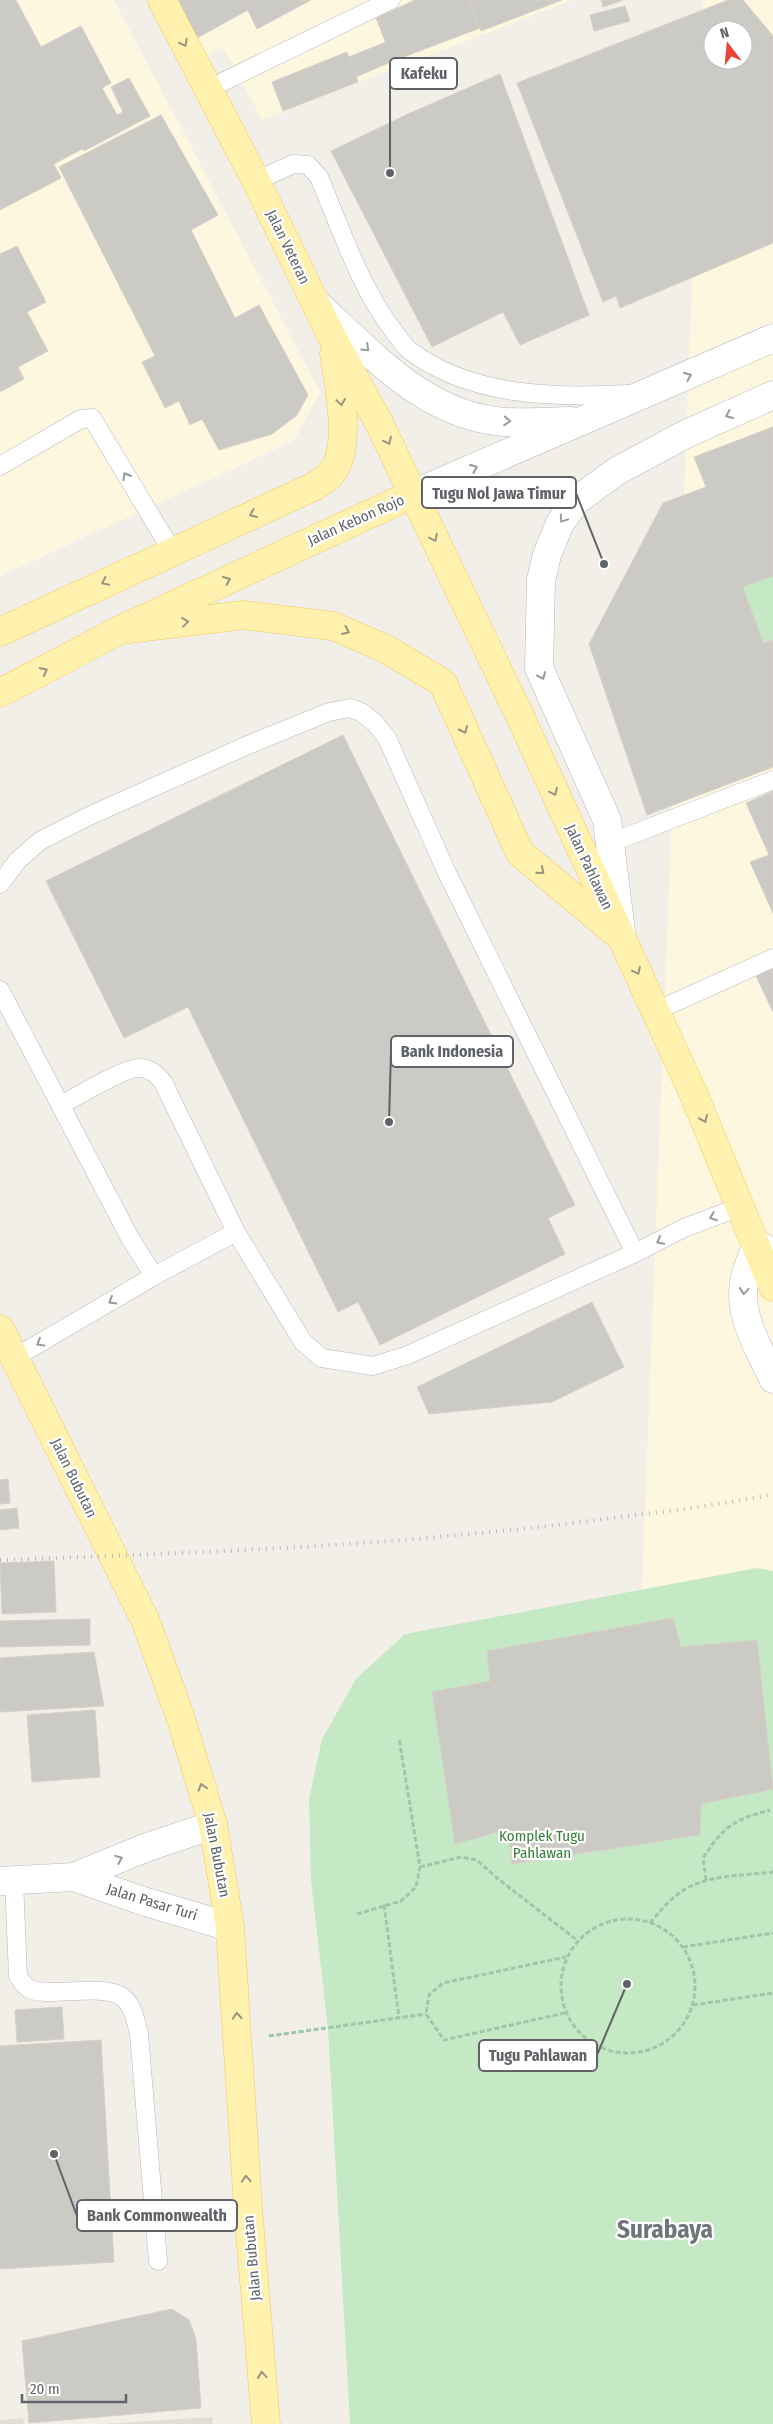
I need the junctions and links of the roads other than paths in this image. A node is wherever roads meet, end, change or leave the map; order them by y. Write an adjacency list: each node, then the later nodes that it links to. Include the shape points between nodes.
1 (162, 0): 3 (main road, Jalan Veteran, one-way to 3)
2 (391, 0): 3 (lane)
3 (208, 89): 4 (main road, Jalan Veteran)
4 (256, 181): 5 (main road, Jalan Veteran); 8 (lane, via 294,164 308,165 319,177 380,314 409,350 444,370 472,382 533,394)
5 (317, 304): 6 (main road, Jalan Veteran); 10 (main road, one-way to 10, via 399,379 454,410 506,422)
6 (332, 336): 12 (main road, Jalan Veteran, one-way to 12); 13 (main road, one-way to 13, via 343,420 339,461 331,474 314,486)
7 (773, 338): 8 (main road, Jalan Kebon Rojo, one-way to 7)
8 (648, 394): 10 (main road, Jalan Kebon Rojo)
9 (773, 395): 18 (main road, one-way to 18, via 686,434 617,471 577,500 560,523 547,555 541,580 539,668 607,820)
10 (585, 421): 12 (main road, Jalan Kebon Rojo, one-way to 10)
11 (0, 466): 13 (lane, one-way to 11, via 92,418 81,419)
12 (413, 494): 14 (main road, Jalan Kebon Rojo, one-way to 12); 20 (main road, Jalan Pahlawan, one-way to 20)
13 (172, 551): 15 (main road, one-way to 15)
14 (120, 630): 16 (main road, Jalan Kebon Rojo, one-way to 14); 20 (main road, one-way to 20, via 244,615 333,626 386,649 443,683 520,854)
15 (0, 632)
16 (0, 693)
17 (773, 780): 18 (lane)
18 (610, 843): 20 (main road)
19 (0, 884): 28 (lane, via 18,860 40,841 89,816 329,712 350,708 361,712 387,738 447,873)
20 (622, 939): 23 (main road, Jalan Pahlawan, one-way to 23)
21 (773, 958): 23 (lane)
22 (0, 990): 24 (lane)
23 (656, 1011): 25 (main road, Jalan Pahlawan, one-way to 25)
24 (61, 1105): 26 (lane, via 123,1072 139,1067 152,1071 163,1082); 29 (lane, via 130,1238)
25 (742, 1206): 27 (main road, Jalan Pahlawan); 28 (lane, one-way to 28, via 684,1228)
26 (236, 1232): 28 (lane, via 303,1342 322,1358 373,1366 408,1355); 29 (lane)
27 (764, 1248): 30 (main road, Jalan Pahlawan); 33 (main road, one-way to 33, via 745,1278 743,1299 748,1325)
28 (635, 1253)
29 (154, 1276): 32 (lane, one-way to 32)
30 (773, 1287)
31 (0, 1330): 32 (main road, Jalan Bubutan)
32 (14, 1358): 34 (main road, Jalan Bubutan, one-way to 32, via 181,1719 146,1622)
33 (773, 1379)
34 (213, 1825): 35 (main road, Jalan Pasar Turi, one-way to 34); 37 (main road, Jalan Bubutan)
35 (74, 1877): 36 (main road, Jalan Pasar Turi); 37 (main road, Jalan Pasar Turi)
36 (7, 1881): 39 (lane, via 18,1976 23,1983 34,1991 105,1991 120,1996 134,2014 139,2034)
37 (230, 1927): 38 (main road, Jalan Bubutan, one-way to 37)
38 (248, 2208): 39 (lane); 41 (main road, Jalan Bubutan, one-way to 38)
39 (154, 2220): 40 (lane)
40 (158, 2261)
41 (266, 2424)

